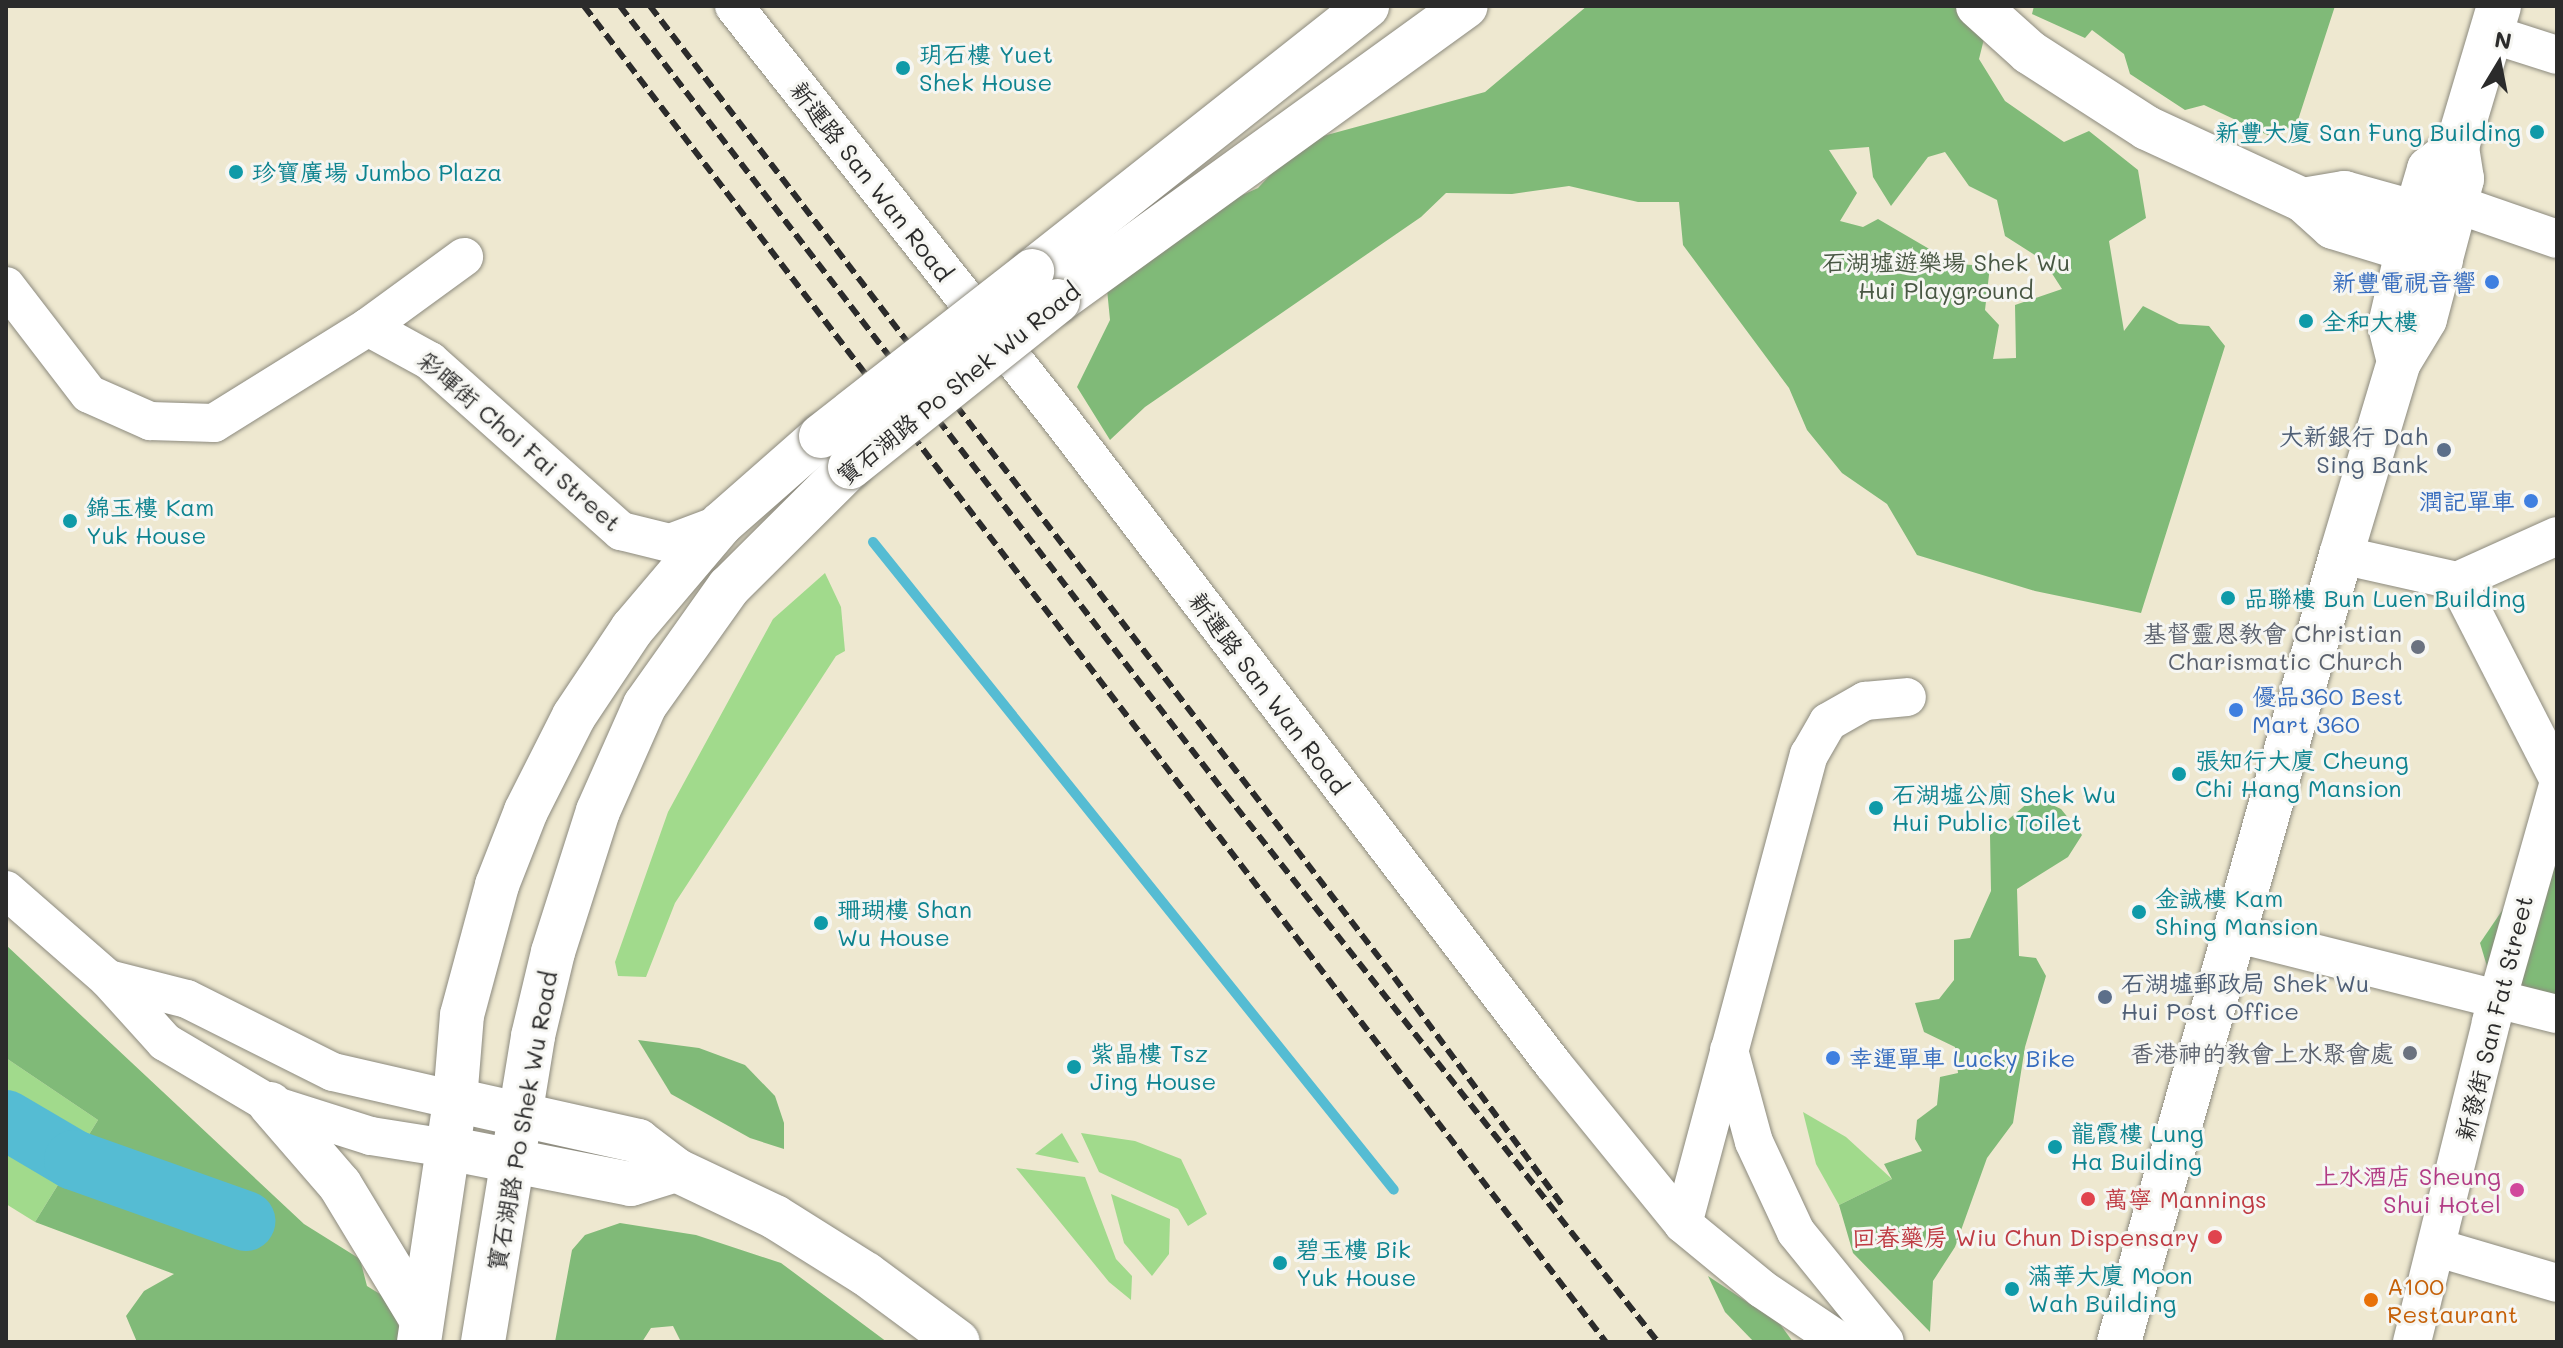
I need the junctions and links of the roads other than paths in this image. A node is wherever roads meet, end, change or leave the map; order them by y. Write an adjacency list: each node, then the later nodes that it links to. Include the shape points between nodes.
1 (734, 6): 33 (street, 新運路 San Wan Road)
2 (1367, 6): 11 (main road, 寶石湖路 Po Shek Wu Road)
3 (1466, 6): 11 (main road, 寶石湖路 Po Shek Wu Road)
4 (1978, 6): 7 (main road, via 2079,88 2147,128 2303,200 2333,227)
5 (2495, 20): 6 (street); 7 (main road, via 2457,147 2429,169)
6 (2557, 55)
7 (2434, 230): 8 (street); 16 (main road, via 2390,325 2399,362)
8 (2557, 239)
9 (464, 257): 12 (street)
10 (6, 286): 12 (street, via 89,394 150,421 214,423)
11 (1045, 286): 13 (main road, 寶石湖路 Po Shek Wu Road, bridge)
12 (368, 327): 14 (street, 彩暉街 Choi Fai Street, via 430,361 621,531 670,543)
13 (836, 452): 14 (main road, 寶石湖路 Po Shek Wu Road); 29 (main road, 寶石湖路 Po Shek Wu Road, via 729,587 645,705 598,811 553,952)
14 (721, 524): 27 (main road, 寶石湖路 Po Shek Wu Road, via 600,674 526,811 497,885 462,1015)
15 (2557, 536): 17 (street)
16 (2341, 555): 17 (street); 22 (main road)
17 (2457, 581): 19 (street)
18 (1907, 697): 26 (street, via 1865,701 1828,722 1809,755)
19 (2557, 776)
20 (2557, 788): 24 (street, 新發街 San Fat Street)
21 (6, 890): 23 (street)
22 (2234, 933): 24 (street); 41 (main road)
23 (108, 979): 27 (street, via 187,999 333,1072); 28 (street, via 165,1042)
24 (2498, 997): 25 (street); 34 (street, 新發街 San Fat Street)
25 (2557, 1014)
26 (1729, 1047): 33 (street); 40 (street, via 1754,1142 1796,1232)
27 (455, 1100): 29 (main road); 30 (main road, 寶石湖路 Po Shek Wu Road)
28 (270, 1104): 30 (street, via 371,1136); 36 (main road, via 340,1185)
29 (518, 1114): 31 (main road, 寶石湖路 Po Shek Wu Road); 32 (main road, via 638,1141)
30 (447, 1148): 31 (main road); 36 (main road, 寶石湖路 Po Shek Wu Road)
31 (511, 1158): 32 (main road, via 631,1184); 37 (main road, 寶石湖路 Po Shek Wu Road)
32 (676, 1170): 38 (main road, via 775,1217 866,1274)
33 (1683, 1224): 39 (street, 新運路 San Wan Road, via 1762,1289)
34 (2438, 1248): 35 (street); 42 (street, 新發街 San Fat Street)
35 (2557, 1283)
36 (420, 1330)
37 (483, 1342)
38 (958, 1342)
39 (1841, 1342)
40 (1885, 1342)
41 (2119, 1342)
42 (2412, 1342)

